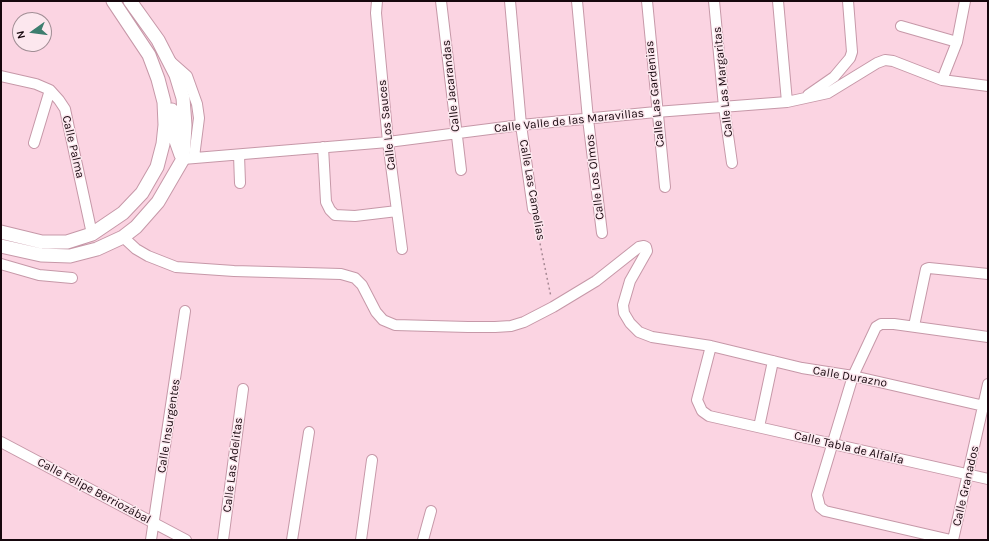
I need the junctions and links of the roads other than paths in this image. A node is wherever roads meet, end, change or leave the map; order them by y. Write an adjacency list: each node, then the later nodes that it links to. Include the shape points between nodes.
1 (113, 1): 14 (main road)
2 (130, 1): 30 (main road, via 170,61 183,98)
3 (377, 1): 26 (street, Calle Los Sauces)
4 (441, 1): 25 (street, Calle Jacarandas)
5 (510, 1): 24 (street, Calle Las Camelias)
6 (578, 1): 23 (street, Calle Los Olmos)
7 (647, 1): 22 (street, Calle Las Gardenias)
8 (714, 1): 21 (street, Calle Las Margaritas)
9 (778, 1): 20 (street)
10 (848, 1): 19 (street, via 853,45 850,58 826,84)
11 (965, 1): 13 (street)
12 (901, 26): 13 (street)
13 (957, 42): 16 (street)
14 (149, 55): 30 (main road, via 167,81 178,150); 39 (main road, via 164,102 164,144 157,167 142,193 123,213)
15 (1, 76): 18 (street, Calle Palma)
16 (942, 80): 17 (street, Calle Valle de las Maravillas); 19 (street, Calle Valle de las Maravillas, via 894,61 885,60 828,93)
17 (988, 86)
18 (50, 90): 27 (street); 39 (street, Calle Palma, via 65,109)
19 (801, 100): 20 (street, Calle Valle de las Maravillas)
20 (787, 102): 21 (street, Calle Valle de las Maravillas)
21 (724, 107): 22 (street, Calle Valle de las Maravillas); 31 (street, Calle Las Margaritas)
22 (656, 112): 23 (street, Calle Valle de las Maravillas); 34 (street, Calle Las Gardenias)
23 (588, 119): 24 (street, Calle Valle de las Maravillas); 38 (street, Calle Los Olmos)
24 (521, 125): 25 (street, Calle Valle de las Maravillas); 35 (street, Calle Las Camelias)
25 (456, 133): 26 (street, Calle Valle de las Maravillas); 32 (street, Calle Jacarandas)
26 (388, 142): 28 (street, Calle Valle de las Maravillas); 36 (street, Calle Los Sauces)
27 (34, 143)
28 (323, 147): 29 (street, Calle Valle de las Maravillas); 36 (street, via 326,202 335,215 343,217)
29 (239, 155): 30 (street, Calle Valle de las Maravillas); 33 (street)
30 (188, 158): 39 (main road, via 164,171 141,205 123,222 105,232); 40 (main road, via 158,202 136,227)
31 (732, 163)
32 (461, 170)
33 (240, 183)
34 (665, 187)
35 (533, 209)
36 (397, 211): 42 (street, Calle Los Sauces)
37 (1, 232): 39 (main road, via 42,242 67,242)
38 (602, 233)
39 (92, 234)
40 (123, 237): 41 (main road, via 96,249 70,256 41,255); 49 (street, Calle Durazno, via 136,249 176,268 341,274 355,278 362,285 376,312 383,320 395,325 488,327 511,326 553,307 596,281 639,247 644,246 647,251 630,281 622,306 630,323 639,332 652,337)
41 (1, 246)
42 (402, 249)
43 (1, 264): 45 (street, via 39,275)
44 (988, 274): 47 (street, via 929,268 925,272)
45 (72, 278)
46 (185, 311): 63 (street, Calle Insurgentes)
47 (914, 326): 48 (street); 51 (street, via 888,324 876,327)
48 (988, 337)
49 (712, 346): 50 (street, Calle Durazno); 55 (street, Calle Tabla de Alfalfa, via 697,400 702,412 709,416)
50 (773, 362): 51 (street, Calle Durazno); 55 (street)
51 (853, 376): 54 (street, Calle Durazno); 58 (street)
52 (988, 384): 54 (street, Calle Granados)
53 (243, 389): 66 (street, Calle Las Adelitas)
54 (985, 406): 60 (street, Calle Granados)
55 (759, 427): 58 (street, Calle Tabla de Alfalfa)
56 (309, 432): 67 (street)
57 (1, 442): 63 (street, Calle Felipe Berriozábal)
58 (832, 444): 60 (street, Calle Tabla de Alfalfa); 70 (street, via 817,495 820,507 834,513)
59 (372, 460): 68 (street)
60 (969, 474): 61 (street, Calle Tabla de Alfalfa); 70 (street, Calle Granados)
61 (988, 479)
62 (431, 512): 69 (street)
63 (153, 522): 64 (street, Calle Insurgentes); 65 (street, Calle Felipe Berriozábal)
64 (151, 540)
65 (186, 540)
66 (223, 540)
67 (292, 540)
68 (361, 540)
69 (423, 540)
70 (952, 540)

